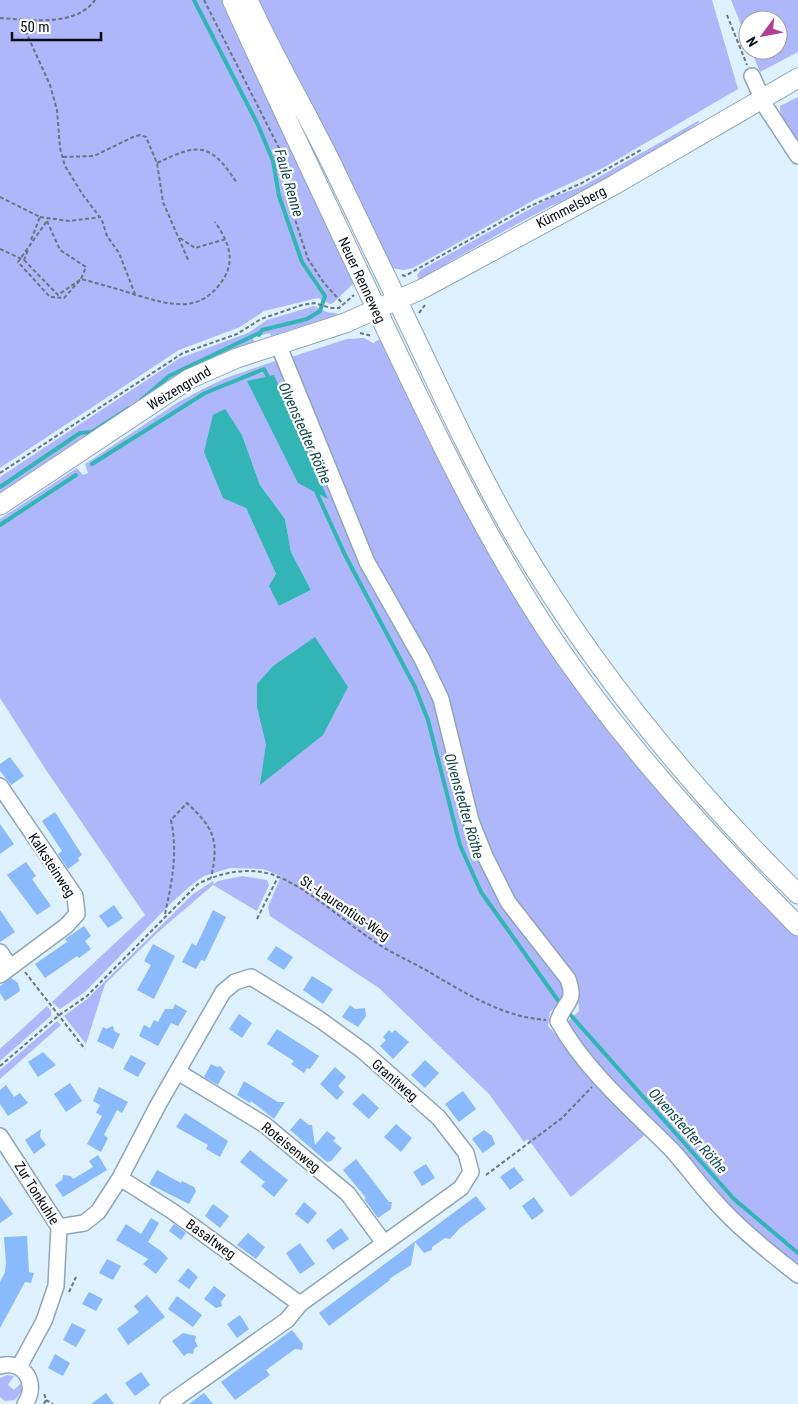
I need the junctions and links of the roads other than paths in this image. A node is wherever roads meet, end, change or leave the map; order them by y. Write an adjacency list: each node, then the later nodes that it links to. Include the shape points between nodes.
1 (232, 0): 8 (main road, Neuer Renneweg)
2 (248, 0): 7 (main road, Neuer Renneweg, via 320,139)
3 (752, 76): 5 (street)
4 (798, 78): 5 (main road, Kümmelsberg)
5 (762, 98): 6 (street); 7 (main road, Kümmelsberg, via 587,200)
6 (798, 156)
7 (397, 301): 8 (main road, Kümmelsberg); 12 (main road, Neuer Renneweg, via 460,434 518,542 584,644 638,717 712,804)
8 (377, 310): 9 (main road, Weizengrund); 13 (main road, Neuer Renneweg, via 447,457 500,556 555,642 639,755 704,830)
9 (278, 344): 10 (main road, Weizengrund, via 189,379); 21 (street, via 367,562 441,699 471,821 485,856 508,902 568,979 573,994 563,1012 572,1046 749,1236)
10 (0, 505)
11 (0, 786): 15 (street, Kalksteinweg, via 74,896 77,914 66,926)
12 (798, 894)
13 (798, 926)
14 (0, 952): 15 (street)
15 (9, 968)
16 (178, 1072): 18 (street, Granitweg); 20 (street, Roteisenweg, via 265,1125 348,1194); 20 (street, Granitweg, via 222,992 234,982 250,977 298,1005 363,1051 439,1118 466,1153 471,1172 461,1188)
17 (0, 1136): 19 (street, Zur Tonkuhle)
18 (120, 1178): 19 (street, Granitweg, via 92,1218 84,1223); 22 (street, Basaltweg, via 172,1211)
19 (59, 1227): 24 (street, Zur Tonkuhle, via 56,1286 44,1321)
20 (384, 1243): 22 (street, Granitweg)
21 (798, 1275)
22 (300, 1304): 26 (street, Granitweg, via 287,1320)
23 (0, 1366): 24 (street, via 11,1364)
24 (19, 1367): 25 (street, via 28,1375)
25 (35, 1401)
26 (168, 1404)

